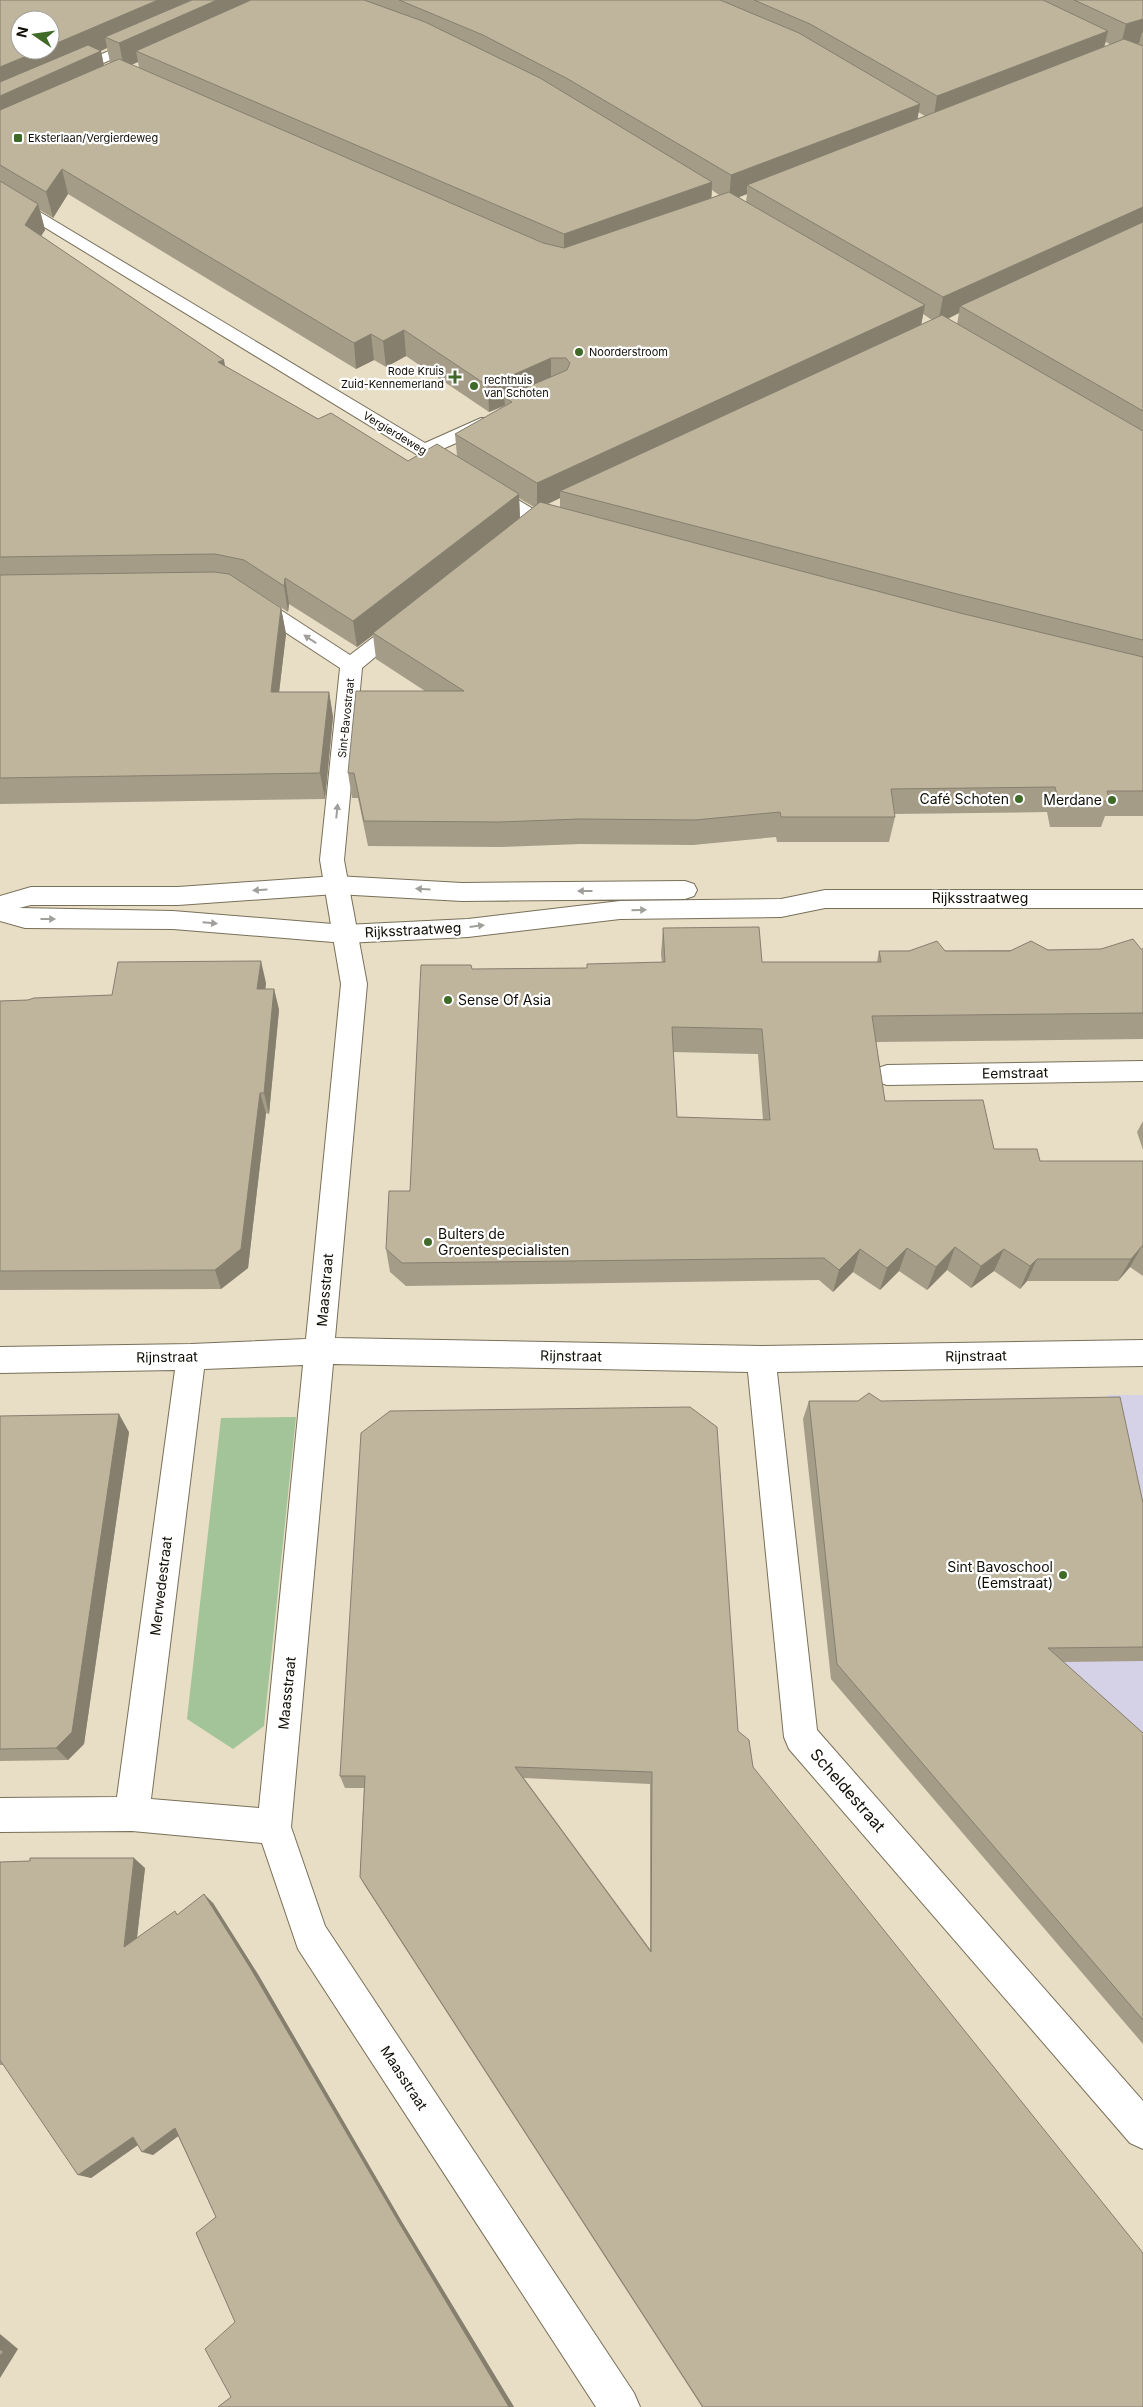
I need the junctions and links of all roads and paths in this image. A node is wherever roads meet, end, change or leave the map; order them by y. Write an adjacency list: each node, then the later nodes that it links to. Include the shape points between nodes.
1 (156, 35): 2 (street)
2 (94, 63): 3 (street); 4 (street)
3 (116, 73)
4 (0, 103)
5 (0, 193): 7 (street, Vergierdeweg)
6 (501, 416): 7 (street)
7 (423, 451): 9 (street, Vergierdeweg)
8 (563, 507): 9 (street)
9 (528, 525): 10 (street, Vergierdeweg)
10 (583, 532)
11 (234, 592): 13 (street, one-way to 11, via 241,593)
12 (421, 611): 13 (street, Sint-Bavostraat)
13 (351, 665): 14 (street, Sint-Bavostraat, one-way to 13, via 332,860)
14 (336, 885): 16 (street, Rijksstraatweg, one-way to 14, via 779,890 462,892); 17 (street, Rijksstraatweg, one-way to 17, via 178,896 31,896); 19 (street, Maasstraat)
15 (1140, 897): 16 (street, Rijksstraatweg)
16 (825, 899): 19 (street, Rijksstraatweg, one-way to 16, via 468,928 620,910 781,908)
17 (0, 905)
18 (0, 912): 19 (street, Rijksstraatweg, one-way to 19, via 25,919 173,920)
19 (344, 934): 22 (street, Maasstraat, via 354,984)
20 (1143, 1070): 21 (street, Eemstraat)
21 (887, 1075)
22 (320, 1351): 24 (street, Rijnstraat); 25 (street, Rijnstraat); 29 (street, Maasstraat)
23 (1143, 1353): 25 (street, Rijnstraat)
24 (191, 1357): 26 (street, Rijnstraat); 27 (street, Merwedestraat)
25 (761, 1359): 30 (street, Scheldestraat, via 801,1736)
26 (0, 1360)
27 (132, 1814): 28 (street); 29 (street)
28 (0, 1815)
29 (274, 1827): 31 (street, Maasstraat, via 311,1936)
30 (1143, 2130)
31 (620, 2407)

